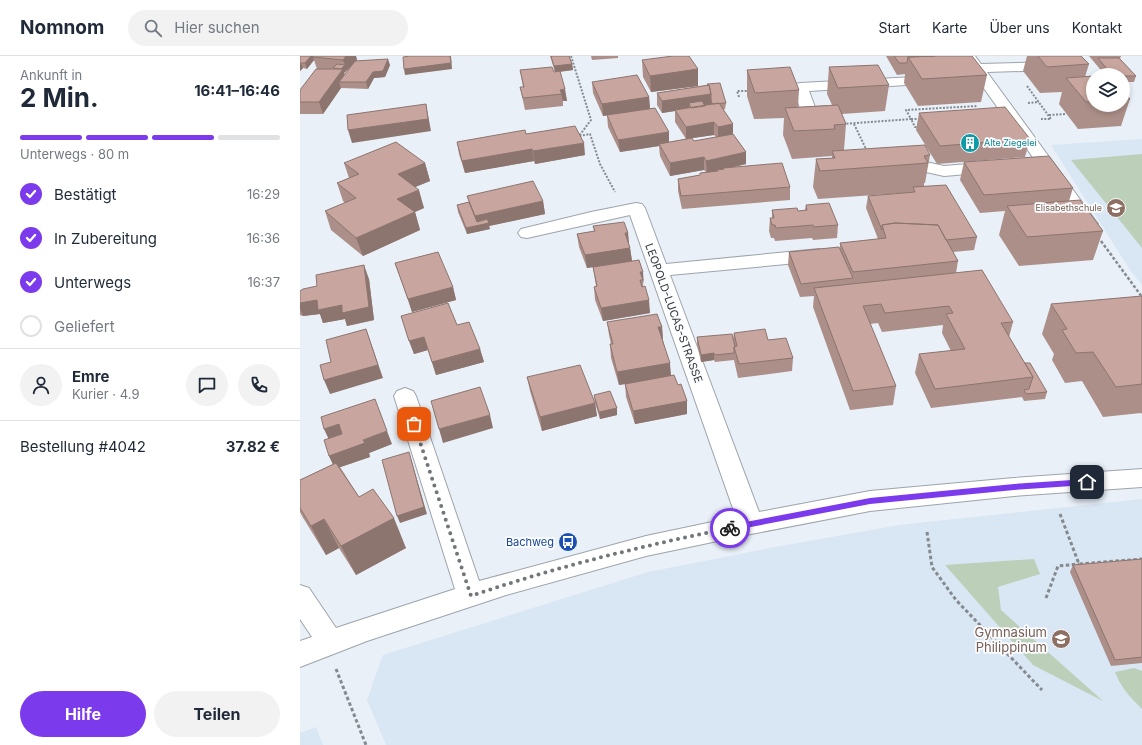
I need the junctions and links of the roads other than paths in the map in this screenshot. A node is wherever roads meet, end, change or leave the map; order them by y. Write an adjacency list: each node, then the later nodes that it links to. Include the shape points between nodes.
1 (1057, 65): 2 (street)
2 (975, 74): 7 (street, via 1014,120 1037,164)
3 (951, 79): 4 (street, via 800,87)
4 (814, 126)
5 (1006, 166): 6 (street, via 944,171 926,167)
6 (875, 170)
7 (1089, 224)
8 (527, 233): 10 (street, LEOPOLD-LUCAS-STRASSE, via 636,208)
9 (836, 254): 10 (street)
10 (658, 270): 13 (street, LEOPOLD-LUCAS-STRASSE)
11 (405, 396): 15 (street)
12 (1142, 478): 13 (street, via 870,501)
13 (751, 524): 15 (street, via 646,546)
14 (300, 596): 16 (street)
15 (471, 596): 16 (street)
16 (330, 642): 17 (street)
17 (300, 654)

